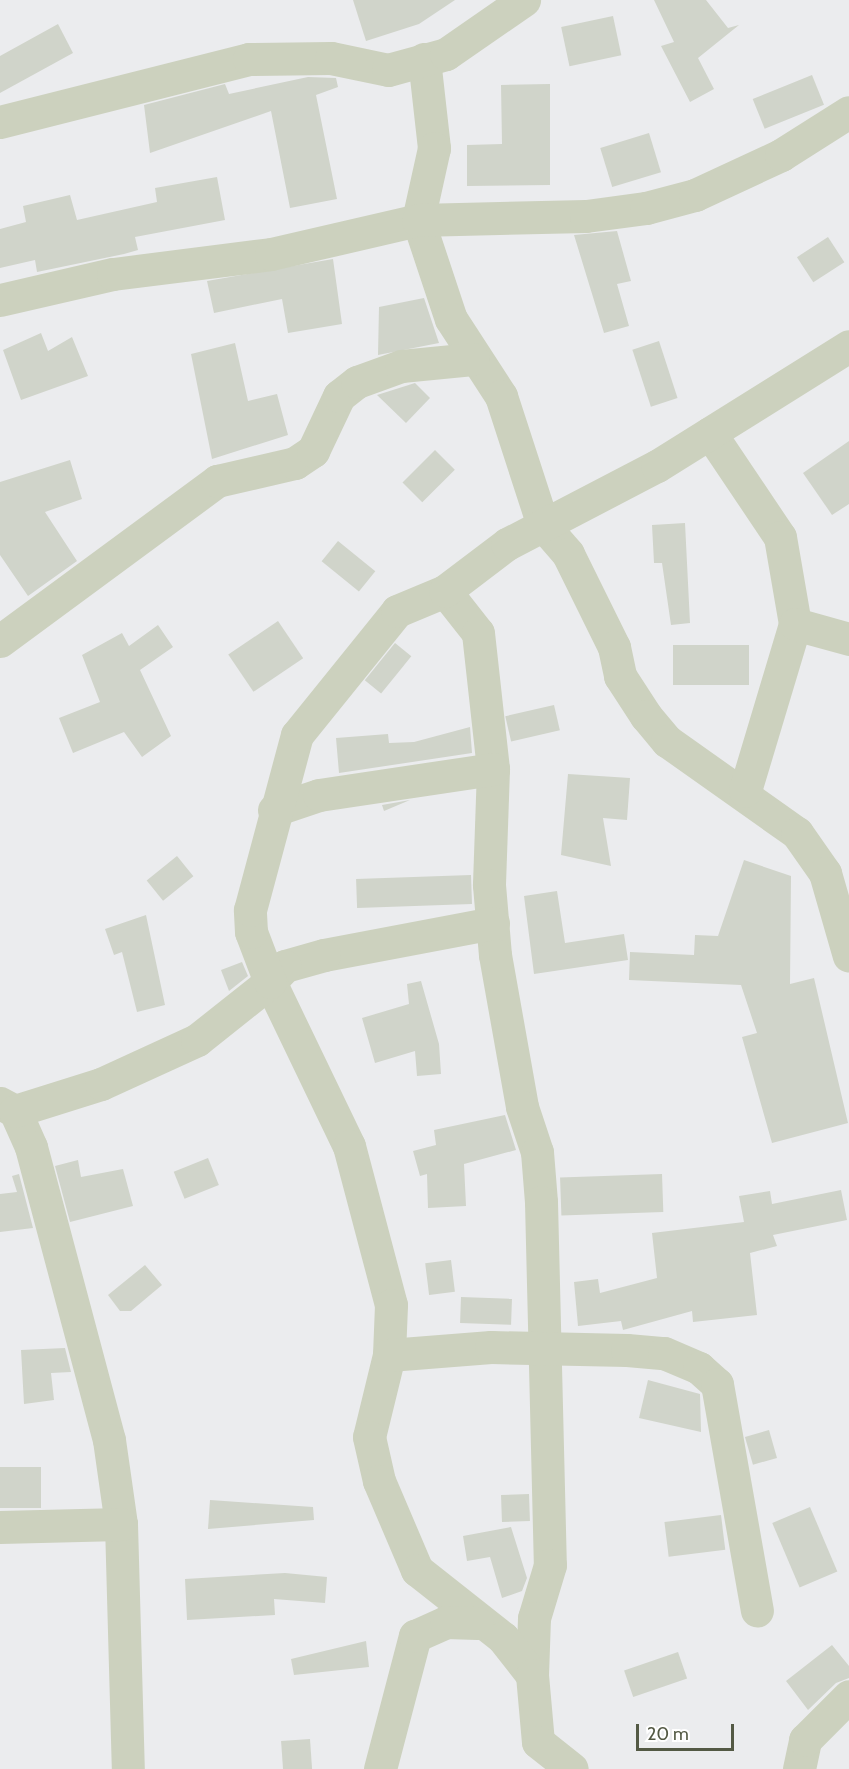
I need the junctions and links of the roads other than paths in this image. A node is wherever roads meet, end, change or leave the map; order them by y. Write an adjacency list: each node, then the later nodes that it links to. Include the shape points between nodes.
1 (523, 0): 2 (street, via 446,54)
2 (424, 58): 4 (street, via 388,70 331,58 249,59); 5 (street, via 434,148)
3 (849, 112): 5 (street, via 749,170 695,195 646,208 586,216)
4 (0, 122)
5 (418, 220): 6 (street, via 271,254 136,270); 8 (street, via 451,319)
6 (0, 300)
7 (849, 346): 9 (street)
8 (473, 359): 10 (street, via 501,396); 14 (street, via 401,366 357,382 339,396 313,451 295,463 217,481)
9 (710, 434): 10 (street); 12 (street, via 780,537)
10 (543, 525): 11 (street); 16 (street, via 568,554 633,700 667,741)
11 (445, 591): 15 (street, via 478,633); 17 (street, via 397,611 314,710 297,735)
12 (795, 624): 13 (street); 16 (street)
13 (849, 639)
14 (0, 641)
15 (493, 769): 17 (street, via 319,795); 18 (street)
16 (745, 791): 19 (street, via 797,833 825,873)
17 (274, 810): 20 (street, via 250,910 251,932)
18 (493, 923): 20 (street, via 324,955 285,966); 22 (street, via 522,1107 537,1152)
19 (849, 956)
20 (270, 982): 21 (street, via 197,1040 101,1084); 23 (street, via 349,1146 391,1305)
21 (8, 1107): 24 (street, via 31,1147 99,1394)
22 (548, 1347): 23 (street); 26 (street, via 664,1353 699,1368 717,1384); 28 (street, via 545,1480 550,1565 534,1618)
23 (389, 1355): 27 (street, via 369,1437 379,1481 417,1570)
24 (121, 1524): 25 (street); 31 (street)
25 (0, 1527)
26 (758, 1610)
27 (477, 1623): 28 (street, via 503,1638); 32 (street, via 446,1622 415,1636)
28 (532, 1675): 30 (street)
29 (849, 1696): 34 (street, via 805,1740)
30 (537, 1755): 33 (street)
31 (128, 1769)
32 (380, 1769)
33 (572, 1769)
34 (799, 1769)

